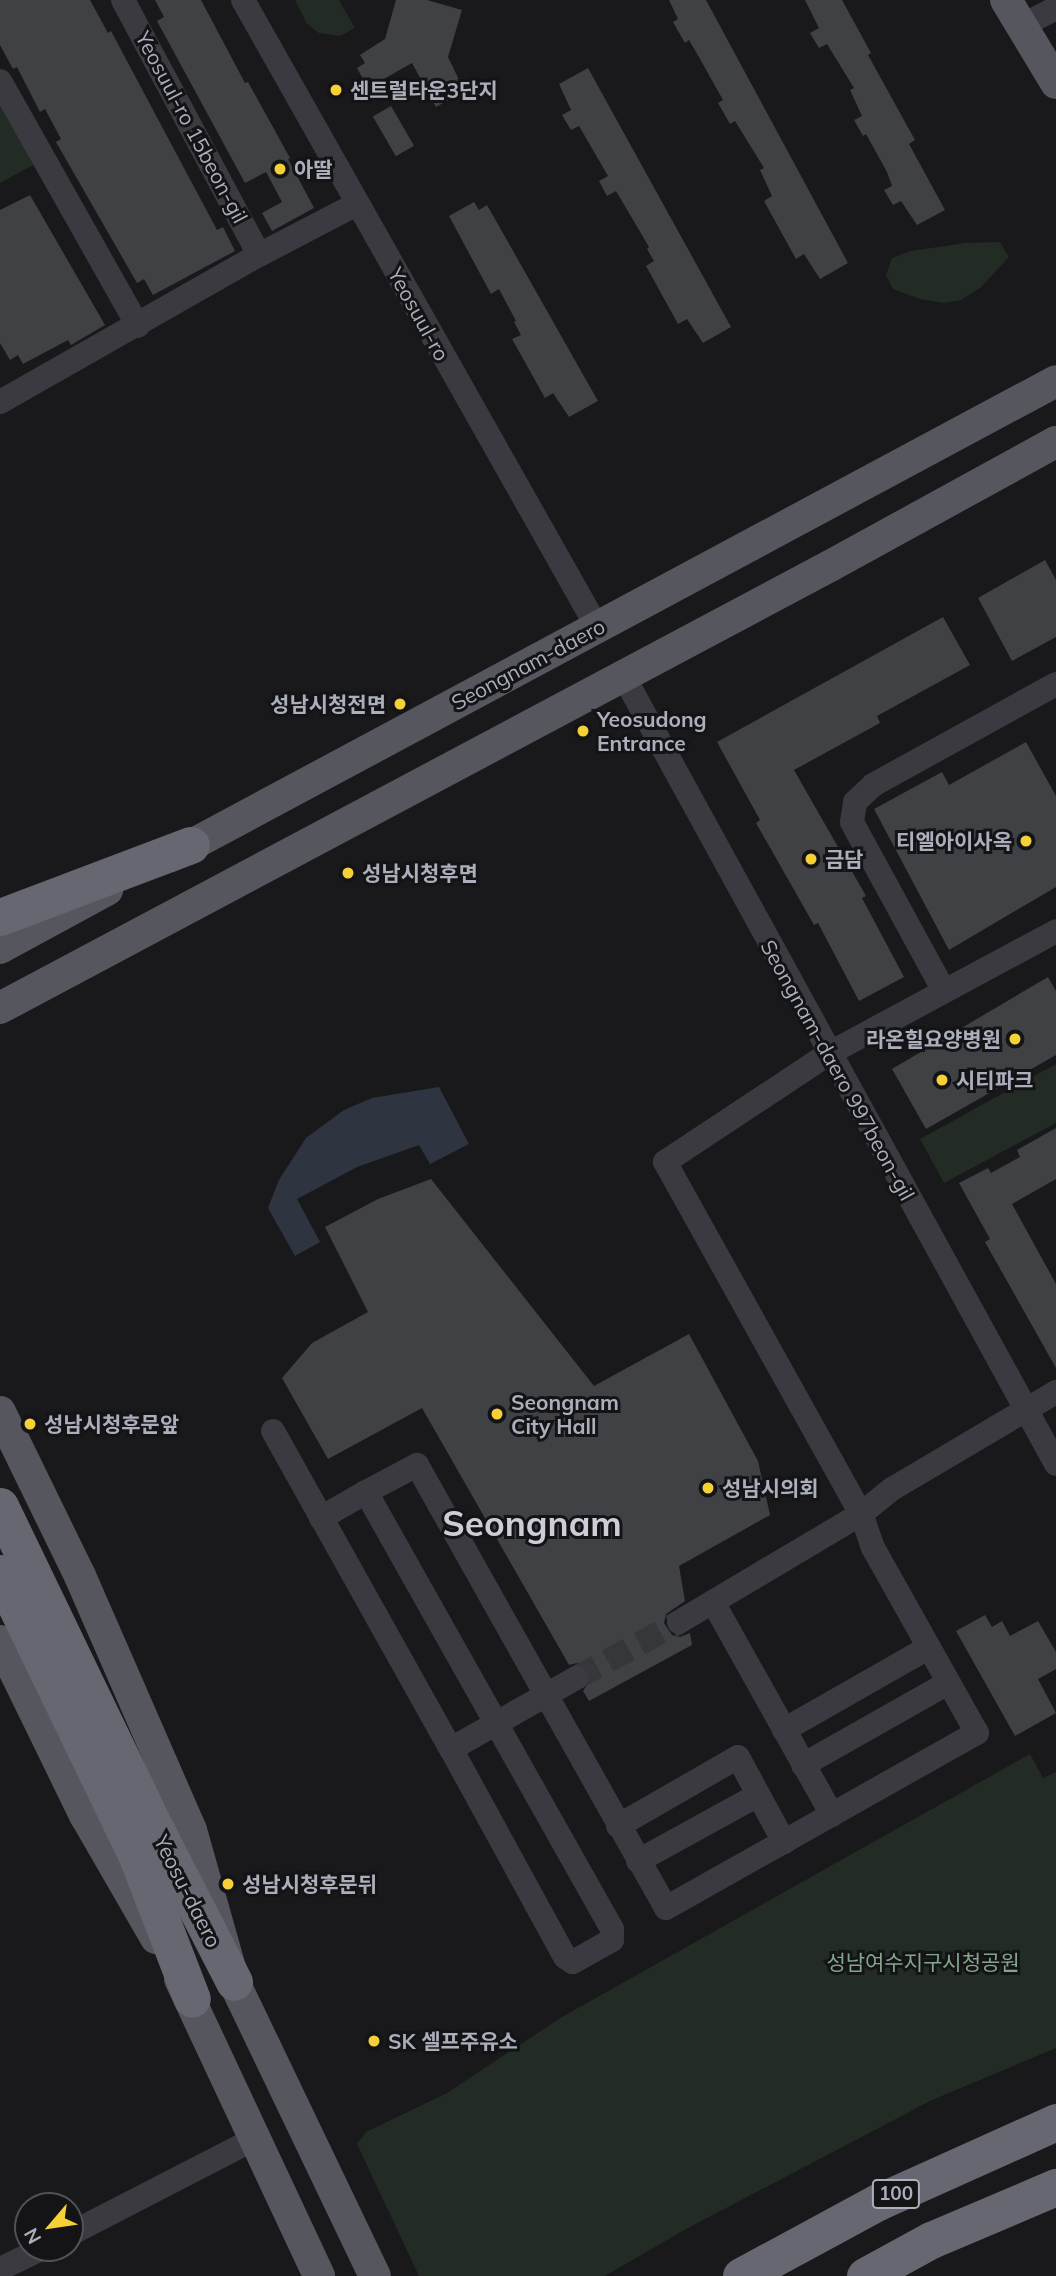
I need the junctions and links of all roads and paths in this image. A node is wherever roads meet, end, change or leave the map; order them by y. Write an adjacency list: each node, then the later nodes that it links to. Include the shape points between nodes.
1 (123, 0): 8 (street, Yeosuul-ro 15beon-gil)
2 (243, 0): 7 (street, Yeosuul-ro)
3 (1056, 8): 4 (street)
4 (1014, 13): 6 (main road)
5 (0, 81): 9 (street)
6 (1056, 83)
7 (357, 204): 8 (street); 13 (street, Yeosuul-ro)
8 (259, 255): 9 (street)
9 (138, 326): 11 (street)
10 (1052, 381): 13 (main road, Seongnam-daero)
11 (3, 392)
12 (1056, 442): 14 (main road)
13 (597, 627): 16 (main road, Seongnam-daero)
14 (624, 675): 21 (main road); 22 (street, Seongnam-daero 997beon-gil)
15 (1056, 684): 20 (street, via 873,785 855,802 852,822)
16 (191, 845): 17 (highway); 19 (main road, Seongnam-daero)
17 (0, 917)
18 (1056, 931): 20 (street)
19 (0, 948)
20 (944, 991): 22 (street)
21 (0, 1008)
22 (828, 1054): 24 (street, Seongnam-daero 997beon-gil); 30 (street, via 664,1162)
23 (1056, 1392): 24 (street)
24 (1026, 1409): 27 (street, Seongnam-daero 997beon-gil); 30 (street, via 892,1489)
25 (0, 1412): 49 (main road, via 80,1576 191,1830)
26 (273, 1431): 31 (street)
27 (1056, 1464)
28 (366, 1492): 31 (street); 39 (street, via 417,1465); 40 (street)
29 (0, 1506): 49 (highway, Yeosu-daero)
30 (861, 1514): 33 (street); 36 (street, via 873,1548)
31 (321, 1518): 42 (street)
32 (0, 1573): 50 (highway, Yeosu-daero, via 136,1854)
33 (713, 1602): 34 (street); 41 (street)
34 (679, 1622)
35 (0, 1641): 50 (main road, via 85,1815)
36 (928, 1648): 38 (street); 41 (street)
37 (576, 1678): 39 (street)
38 (948, 1683): 43 (street); 45 (street, via 977,1733)
39 (545, 1696): 40 (street); 46 (street)
40 (497, 1724): 42 (street); 42 (street, via 612,1928 612,1940 573,1962 565,1957)
41 (784, 1730): 43 (street)
42 (451, 1749)
43 (803, 1765): 45 (street)
44 (758, 1794): 46 (street, via 738,1757); 47 (street); 48 (street)
45 (832, 1815): 47 (street)
46 (618, 1826): 48 (street)
47 (784, 1842): 48 (street, via 666,1909)
48 (638, 1861)
49 (234, 1982): 56 (main road, Yeosu-daero)
50 (192, 1999): 52 (main road, Yeosu-daero)
51 (1056, 2122): 57 (highway, 100, via 878,2202)
52 (254, 2139): 54 (street); 55 (main road, Yeosu-daero)
53 (1056, 2188): 58 (highway, via 931,2240)
54 (84, 2227)
55 (319, 2276)
56 (375, 2276)
57 (741, 2276)
58 (865, 2276)

